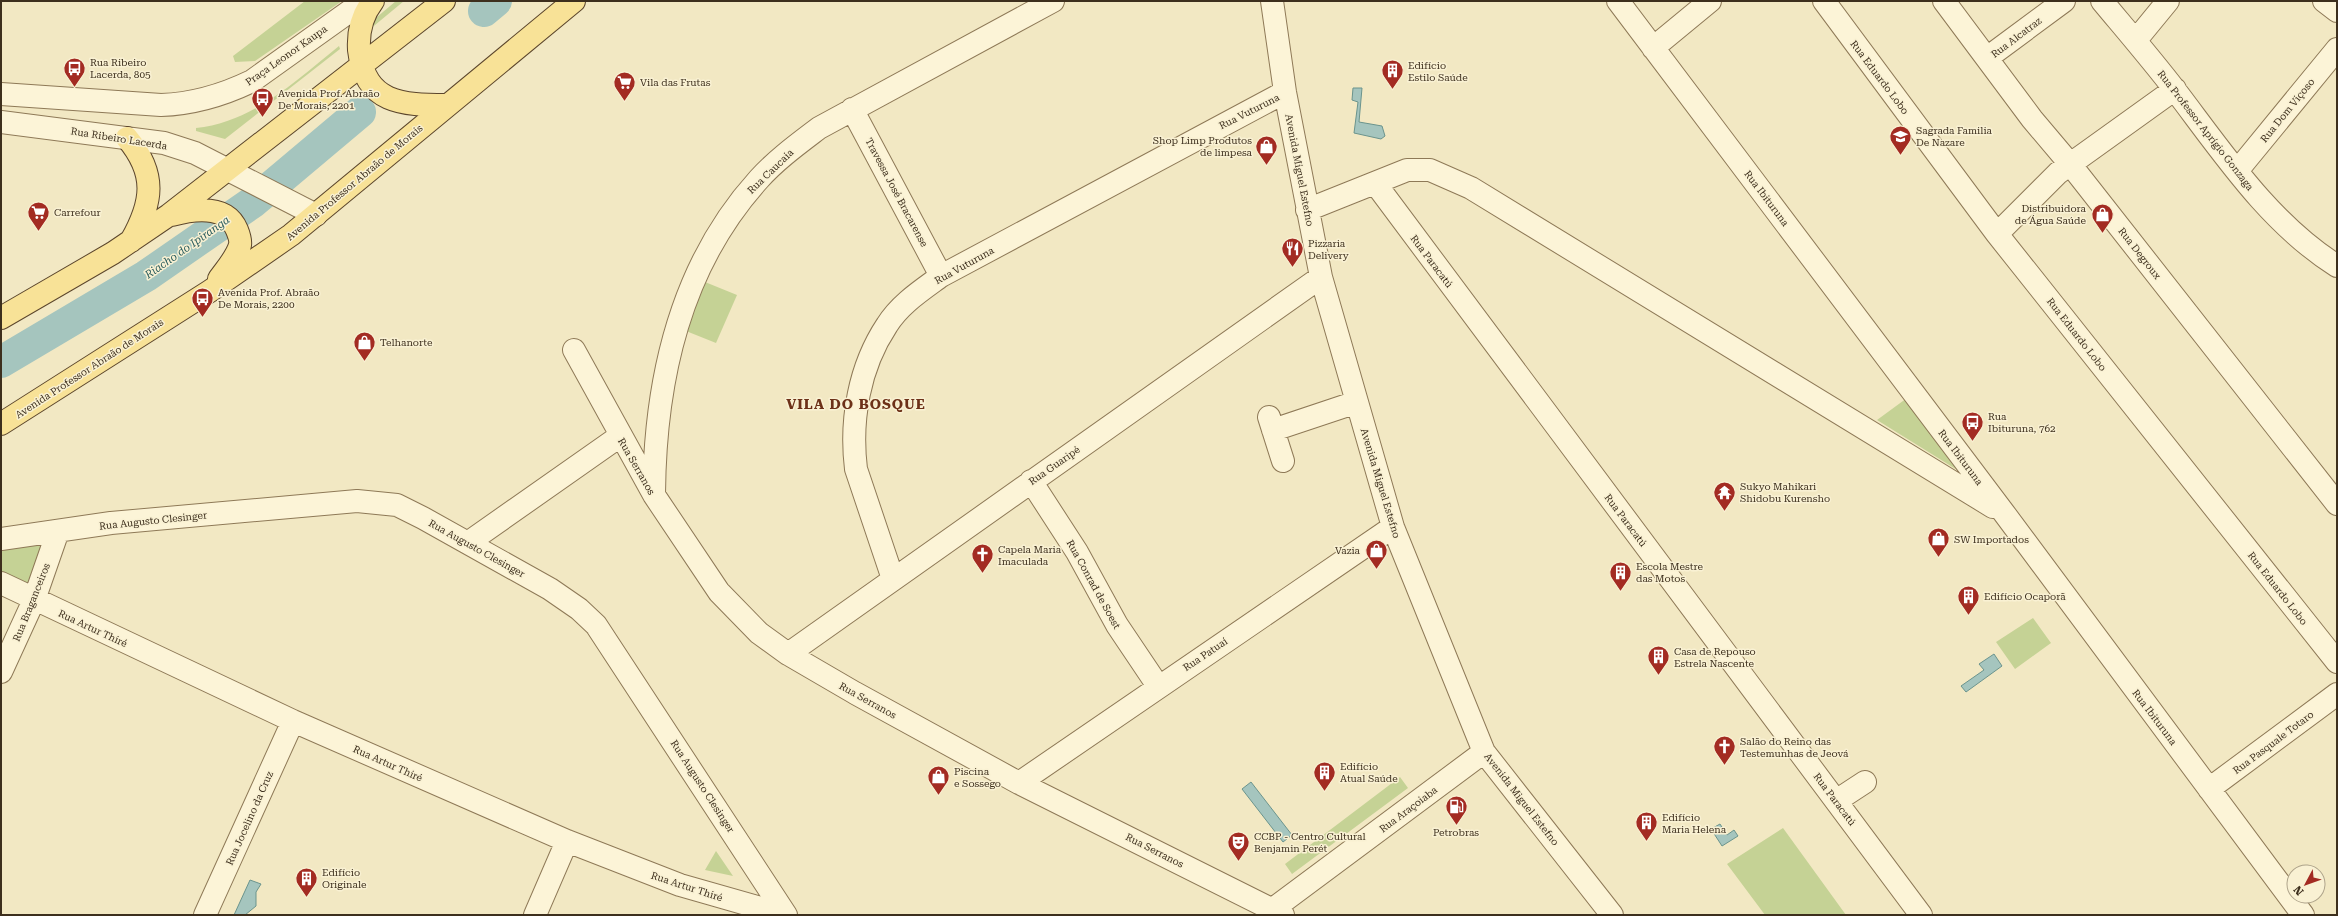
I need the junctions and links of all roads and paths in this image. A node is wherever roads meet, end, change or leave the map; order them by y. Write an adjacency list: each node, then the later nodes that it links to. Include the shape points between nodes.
1 (364, 1): 23 (street, Praça Leonor Kaupa, via 252,81 233,90 180,104 141,104)
2 (373, 1): 20 (main road, via 361,26 359,42)
3 (444, 1): 20 (main road)
4 (574, 1): 24 (main road, Avenida Professor Abraão de Morais)
5 (1053, 1): 25 (street, Rua Caucaia)
6 (1272, 1): 22 (street, Avenida Miguel Estefno)
7 (1618, 1): 17 (street, Rua Ibituruna)
8 (1710, 1): 17 (street)
9 (1824, 1): 35 (street, Rua Eduardo Lobo)
10 (1944, 1): 19 (street, Rua Degroux)
11 (2064, 1): 19 (street, Rua Alcatraz)
12 (2102, 1): 16 (street, Rua Professor Aprígio Gonzaga)
13 (2168, 1): 16 (street)
14 (2324, 1): 15 (street)
15 (2337, 11)
16 (2136, 40): 21 (street, Rua Professor Aprígio Gonzaga)
17 (1653, 48): 50 (street, Rua Ibituruna)
18 (2337, 49): 29 (street, Rua Dom Viçoso)
19 (1986, 58): 28 (street, Rua Degroux)
20 (363, 70): 24 (main road, via 370,84 383,95 400,102); 30 (main road)
21 (2175, 89): 28 (street); 29 (street, Rua Professor Aprígio Gonzaga)
22 (1285, 92): 32 (street, Avenida Miguel Estefno); 38 (street, Rua Vuturuna)
23 (1, 94)
24 (447, 105): 34 (main road, Avenida Professor Abraão de Morais)
25 (852, 109): 38 (street, Travessa José Bracarense); 48 (street, Rua Caucaia, via 819,128 760,178 716,236 680,313 670,347 654,444)
26 (1, 122): 27 (street, Rua Ribeiro Lacerda)
27 (127, 138): 30 (street, Rua Ribeiro Lacerda, via 189,151); 36 (main road, via 140,153 149,176 142,221)
28 (2070, 164): 35 (street, via 2052,178); 49 (street, Rua Degroux)
29 (2237, 171): 37 (street, Rua Professor Aprígio Gonzaga, via 2299,238)
30 (235, 172): 33 (main road); 34 (street, Rua Ribeiro Lacerda)
31 (1375, 183): 32 (street); 50 (street, via 1407,170 1430,170 1471,188); 68 (street, Rua Paracatú)
32 (1307, 210): 39 (street, Avenida Miguel Estefno)
33 (169, 215): 36 (main road); 40 (main road, via 207,210 222,213 232,220 236,227 240,245 234,258)
34 (316, 215): 40 (main road, Avenida Professor Abraão de Morais)
35 (1997, 234): 59 (street, Rua Eduardo Lobo)
36 (130, 241): 41 (main road)
37 (2337, 266)
38 (942, 276): 55 (street, Rua Vuturuna, via 906,303 887,324 874,349 856,404 856,469)
39 (1321, 277): 43 (street, Avenida Miguel Estefno); 47 (street, Rua Guaripé)
40 (210, 291): 44 (main road, Avenida Professor Abraão de Morais)
41 (1, 318)
42 (574, 350): 45 (street, Rua Serranos)
43 (1357, 402): 46 (street, via 1271,424); 51 (street, Avenida Miguel Estefno)
44 (1, 424)
45 (620, 436): 48 (street, Rua Serranos); 54 (street)
46 (1283, 461)
47 (1031, 481): 55 (street, Rua Guaripé); 61 (street, Rua Conrad de Soest, via 1077,552 1117,625)
48 (654, 495): 58 (street, Rua Serranos, via 720,592 759,633)
49 (2337, 504)
50 (2004, 513): 67 (street, Rua Ibituruna)
51 (1393, 527): 61 (street, Rua Patuaí); 64 (street, Avenida Miguel Estefno)
52 (58, 531): 53 (street, Rua Augusto Clesinger); 54 (street, Rua Augusto Clesinger, via 111,523 357,501 397,506); 57 (street, Rua Braganceiros)
53 (1, 539)
54 (469, 542): 74 (street, Rua Augusto Clesinger, via 550,589 579,609 596,625)
55 (893, 579): 58 (street, Rua Guaripé)
56 (1, 584): 57 (street, Rua Artur Thiré)
57 (34, 600): 60 (street, Rua Braganceiros); 63 (street, Rua Artur Thiré)
58 (788, 654): 66 (street, Rua Serranos)
59 (2337, 662)
60 (1, 672)
61 (1158, 686): 66 (street, Rua Patuaí)
62 (2337, 694): 67 (street, Rua Pasquale Totaro)
63 (293, 721): 69 (street, Rua Artur Thiré); 72 (street, Rua Jocelino da Cruz)
64 (1484, 752): 70 (street, Rua Araçoiaba); 71 (street, Avenida Miguel Estefno)
65 (1865, 782): 68 (street)
66 (1019, 783): 70 (street, Rua Serranos)
67 (2209, 789): 76 (street, Rua Ibituruna)
68 (1836, 801): 75 (street, Rua Paracatú)
69 (567, 841): 73 (street); 74 (street, Rua Artur Thiré, via 680,885)
70 (1278, 912)
71 (1606, 913)
72 (205, 915)
73 (535, 915)
74 (786, 915)
75 (1921, 915)
76 (2303, 915)

